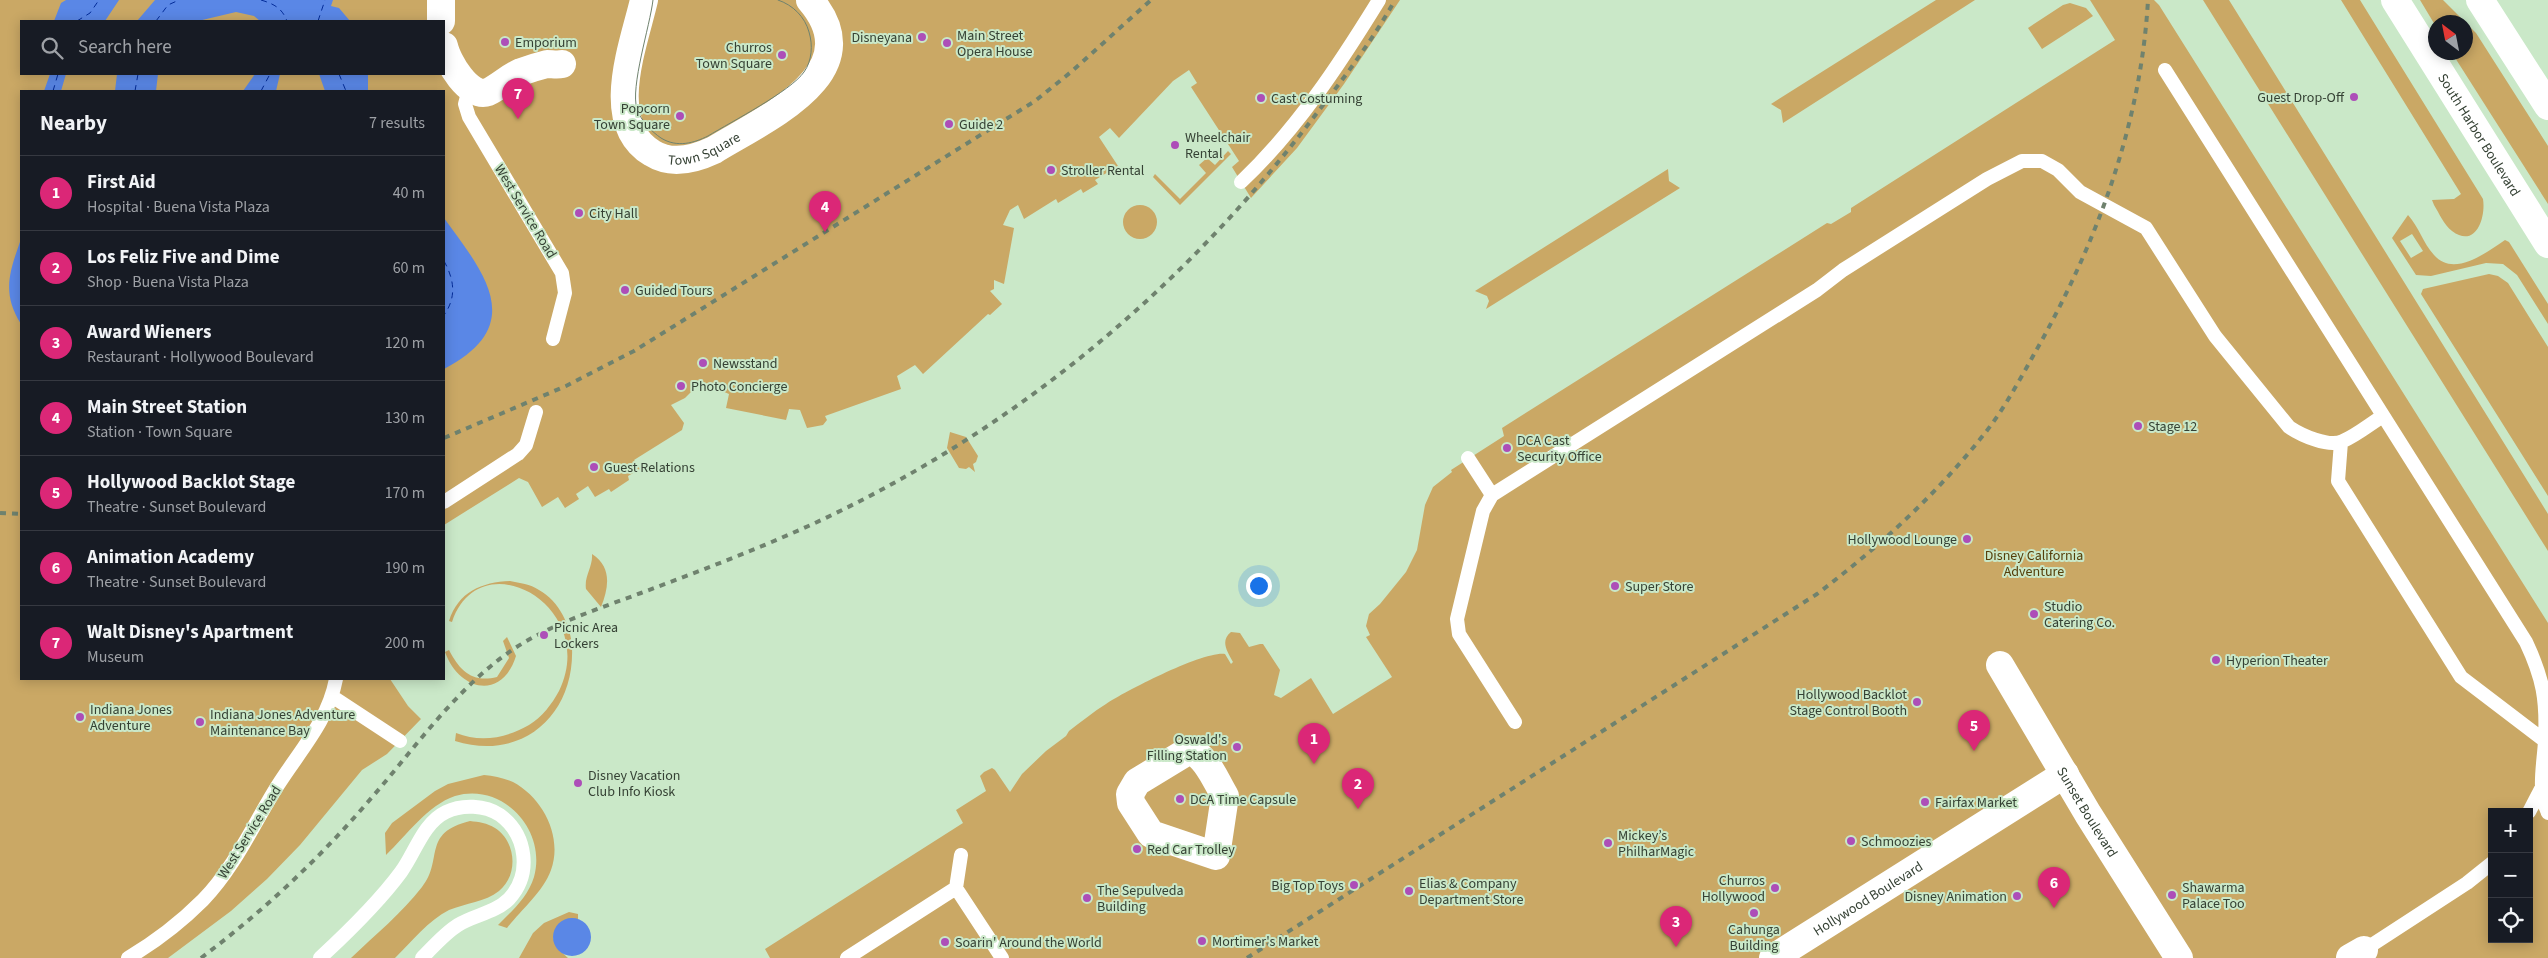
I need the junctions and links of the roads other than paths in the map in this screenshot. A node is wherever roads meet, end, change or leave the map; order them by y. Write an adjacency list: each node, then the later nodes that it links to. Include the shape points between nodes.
1 (441, 0): 7 (street)
2 (644, 0): 3 (street, Town Square, via 628,66 625,119 644,148 673,160 714,150 798,98 818,78 824,68 829,45 823,19)
3 (810, 0)
4 (1379, 0): 13 (lane, via 1336,71 1265,159)
5 (2395, 0): 14 (street, South Harbor Boulevard)
6 (2480, 0): 12 (street)
7 (441, 20)
8 (445, 48): 11 (street)
9 (562, 64): 11 (street, via 548,64 521,72 487,92)
10 (2165, 70): 17 (lane)
11 (469, 89): 15 (lane, West Service Road, via 465,104 469,117 562,273 565,293)
12 (2548, 106)
13 (1241, 182)
14 (2548, 244)
15 (553, 339)
16 (536, 412): 21 (lane, via 526,445 518,454)
17 (2383, 416): 18 (lane); 27 (lane, via 2526,642 2544,689)
18 (2342, 442): 20 (lane, via 2315,440 2289,427 2215,336 2146,228 2080,192 2058,170 2042,161 2022,161 1987,179); 27 (lane, via 2338,481 2461,677)
19 (1468, 458): 20 (lane)
20 (1492, 495): 25 (lane, via 1482,511 1457,619 1460,634)
21 (445, 501)
22 (2000, 665): 28 (street, Sunset Boulevard)
23 (336, 680): 24 (lane, West Service Road)
24 (333, 697): 26 (lane); 36 (lane, West Service Road, via 322,723 279,783 225,873 204,899 174,926)
25 (1515, 722)
26 (400, 741)
27 (2545, 741): 29 (lane)
28 (2065, 774): 41 (street, Hollywood Boulevard); 42 (street, Sunset Boulevard)
29 (2542, 787): 30 (lane); 31 (lane)
30 (2531, 808)
31 (2548, 813)
32 (961, 855): 34 (lane)
33 (2488, 866): 35 (lane)
34 (956, 888): 39 (lane); 40 (lane)
35 (2357, 954)
36 (128, 958)
37 (320, 958): 38 (lane, via 400,873 434,821 446,812 464,807 483,808 500,815 515,830 522,847 524,866 519,884 508,899 493,910 457,925)
38 (422, 958)
39 (847, 958)
40 (1002, 958)
41 (1772, 958)
42 (2179, 958)

